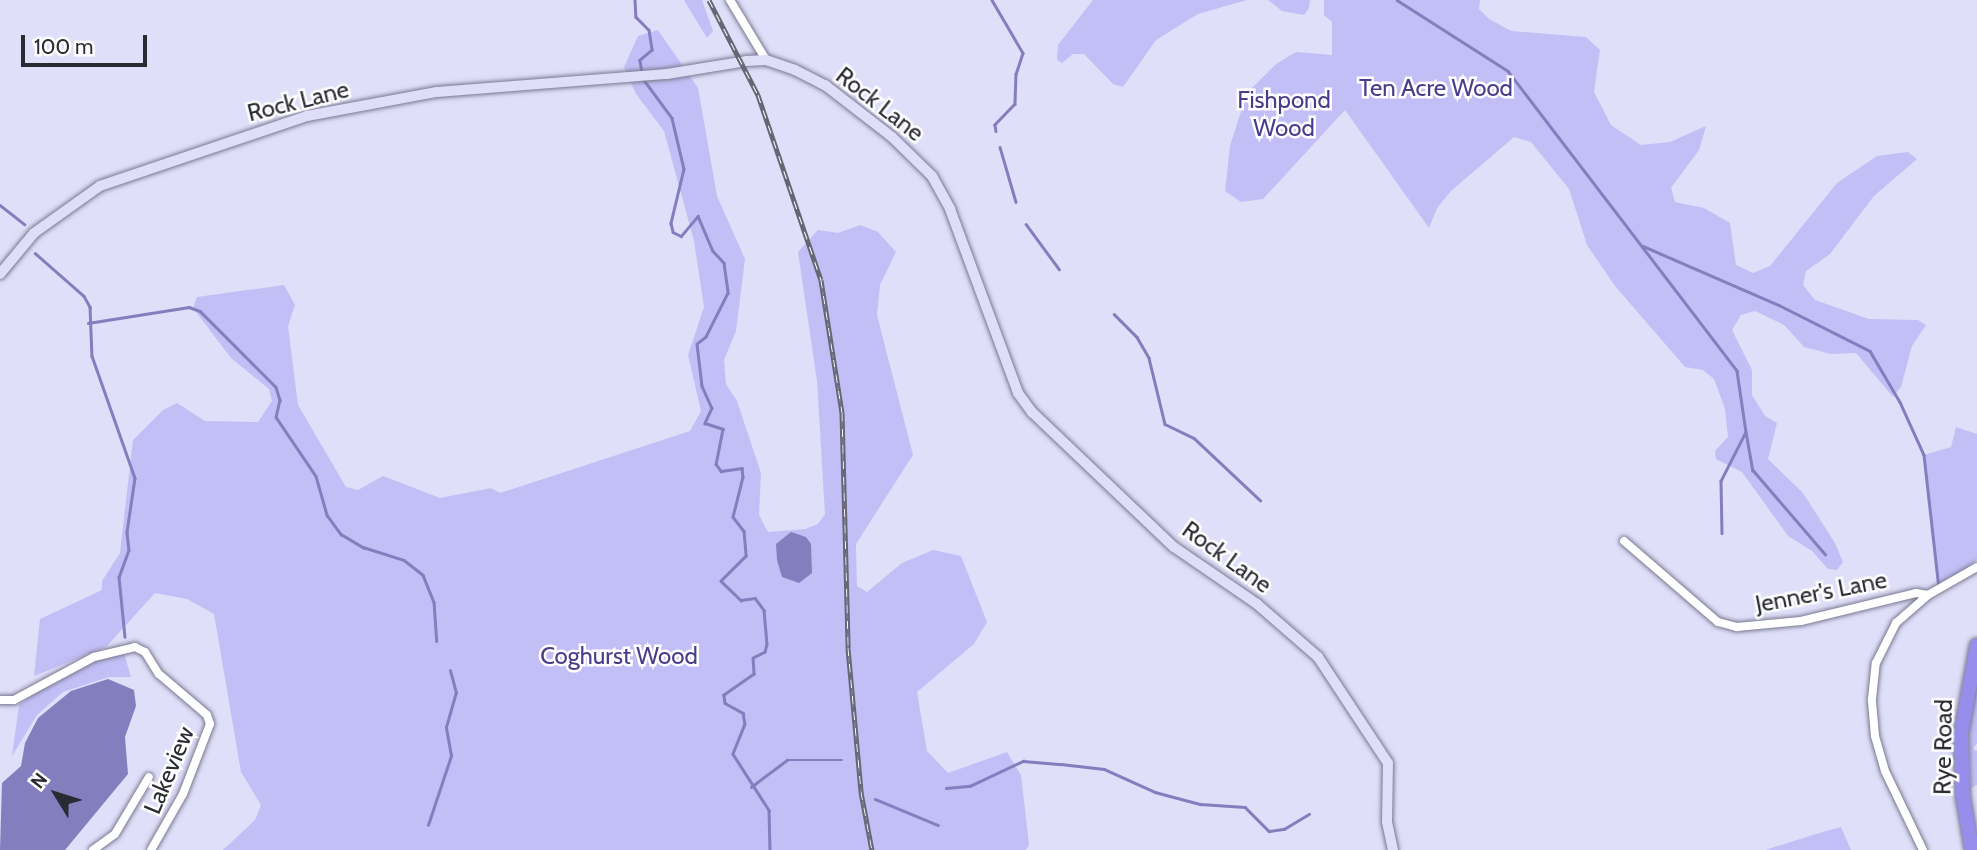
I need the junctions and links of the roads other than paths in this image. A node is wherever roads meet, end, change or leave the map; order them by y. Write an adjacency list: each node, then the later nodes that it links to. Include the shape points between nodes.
1 (730, 0): 2 (street)
2 (766, 60): 3 (street, Rock Lane, via 437,92 307,116 100,186 34,233); 12 (street, Rock Lane, via 825,85 912,153 932,176 950,209 1018,393 1032,412 1174,547 1257,604 1318,657 1388,763 1387,822)
3 (0, 274)
4 (1624, 541): 6 (street, Jenner's Lane, via 1718,622 1737,626 1801,621 1916,593)
5 (1977, 567): 6 (street)
6 (1928, 595): 13 (street, via 1888,634 1876,663 1872,699 1885,771)
7 (1977, 645): 14 (highway, Rye Road, via 1961,734 1963,797)
8 (0, 700): 11 (street, Lakeview, via 14,700 94,657 135,646 195,705 210,724 183,794)
9 (149, 777): 10 (street, via 115,834)
10 (93, 850)
11 (151, 850)
12 (1393, 850)
13 (1923, 850)
14 (1972, 850)

